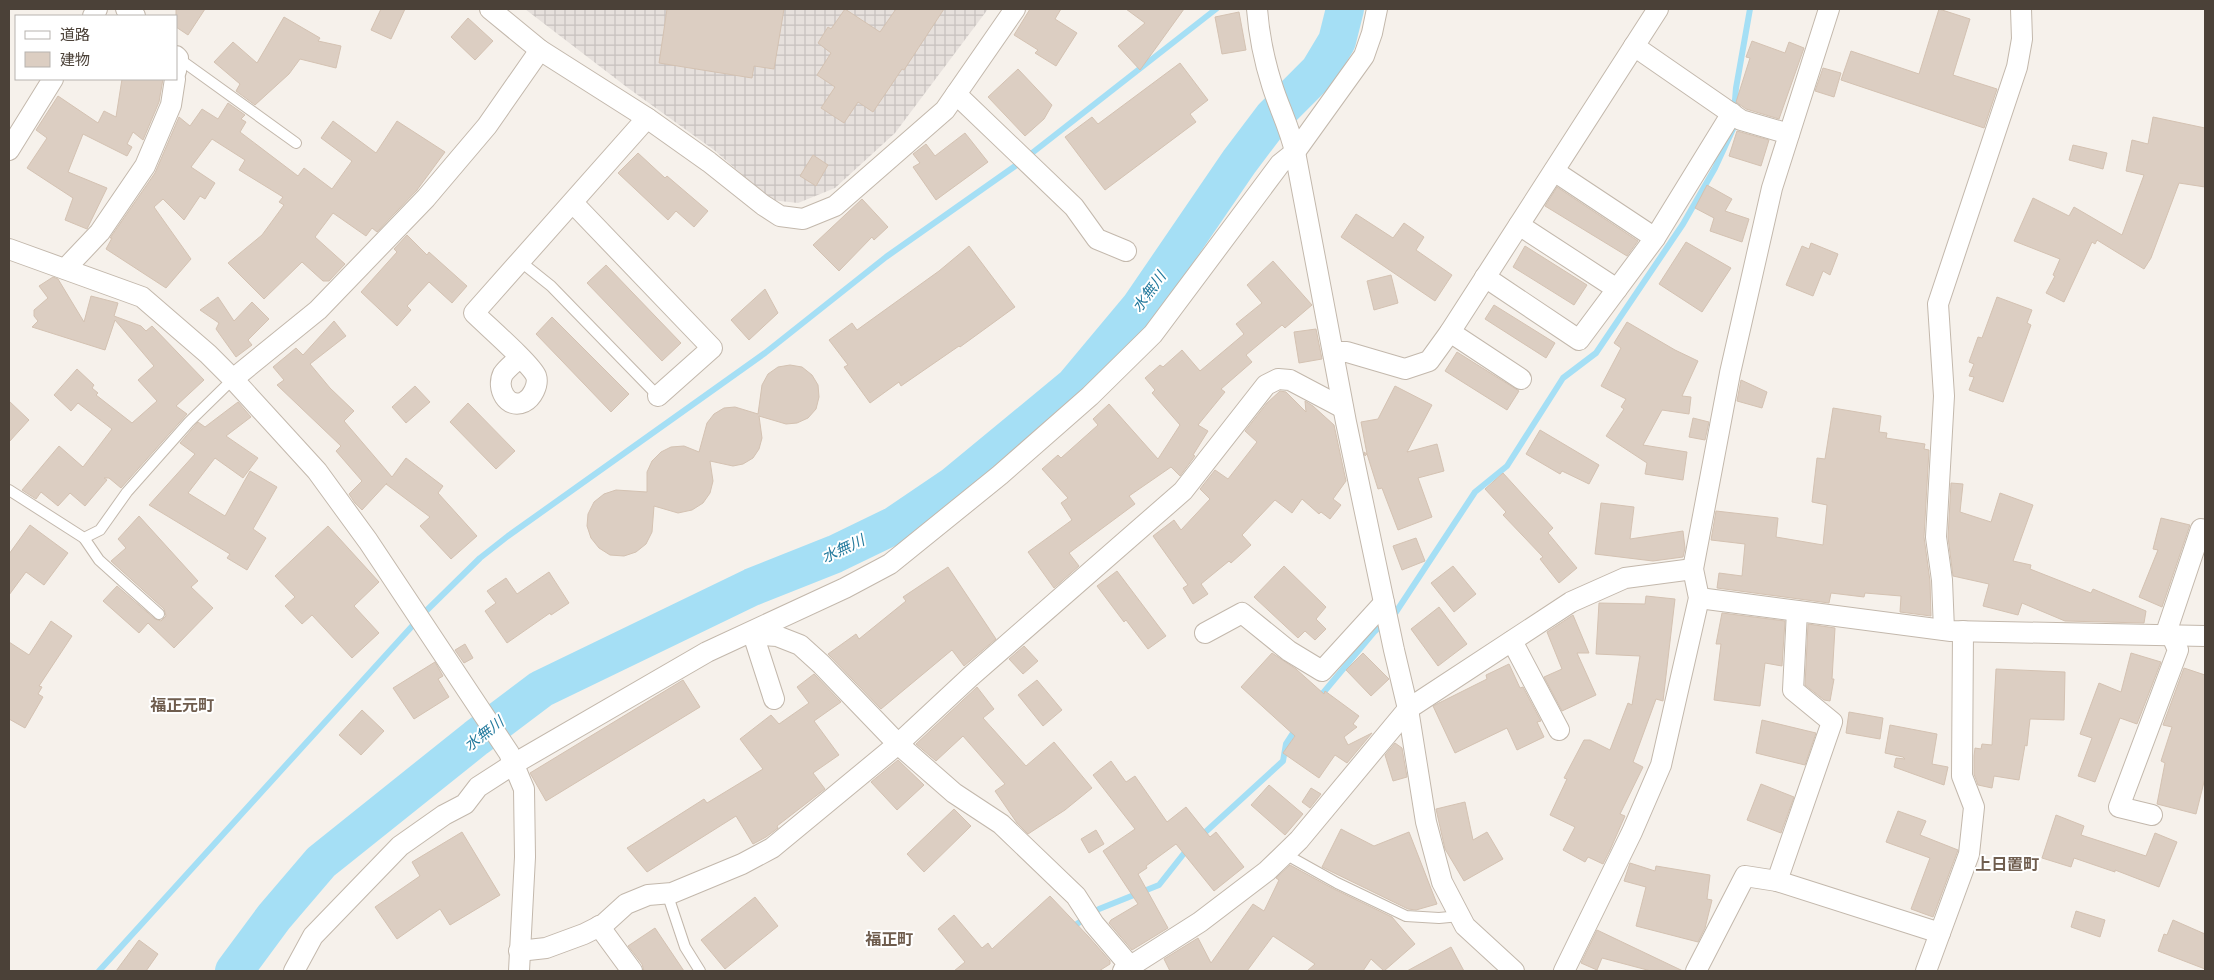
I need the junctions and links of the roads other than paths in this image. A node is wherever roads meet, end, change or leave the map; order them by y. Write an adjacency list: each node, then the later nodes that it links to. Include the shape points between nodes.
1 (490, 9): 9 (street)
2 (1015, 9): 13 (street)
3 (1257, 9): 18 (street, via 1259,37 1272,86)
4 (1377, 9): 18 (street, via 1364,56)
5 (1658, 9): 8 (street)
6 (1829, 9): 16 (street)
7 (2021, 9): 45 (street, via 2022,39 2017,67 1938,304 1944,396 1936,538)
8 (1634, 46): 14 (street); 20 (street)
9 (540, 50): 15 (street); 33 (street, via 487,126 426,198 318,310)
10 (178, 62): 17 (lane)
11 (53, 80): 19 (street)
12 (175, 80): 27 (street, via 171,105 145,166 100,232)
13 (956, 94): 15 (street, via 945,110 835,206 803,219 780,216 763,205); 25 (street, via 1074,207 1097,239)
14 (1732, 114): 16 (street); 23 (street)
15 (647, 118): 21 (street)
16 (1789, 134): 40 (street, via 1772,188 1730,373)
17 (296, 143)
18 (1293, 144): 31 (street); 47 (street, via 1153,334 1075,409 890,564)
19 (9, 150)
20 (1554, 171): 22 (street); 23 (street)
21 (573, 203): 26 (street); 35 (street, via 712,348)
22 (1519, 225): 28 (street); 29 (street)
23 (1656, 238): 29 (street)
24 (9, 249): 27 (street)
25 (1126, 252)
26 (521, 262): 32 (street, via 474,313); 35 (lane, via 551,286)
27 (65, 269): 33 (street, via 142,297)
28 (1486, 278): 29 (street, via 1578,340); 30 (street)
29 (1617, 289)
30 (1450, 332): 31 (street, via 1429,361 1405,369 1347,352); 34 (street)
31 (1332, 352): 36 (street)
32 (520, 358)
33 (233, 379): 39 (lane, via 133,485 100,530); 55 (street, via 317,471 412,606)
34 (1521, 379)
35 (658, 396)
36 (1343, 408): 42 (street); 54 (street, via 1290,380 1278,379 1266,385 1183,491)
37 (9, 490): 39 (lane)
38 (2202, 529): 48 (street, via 2168,627)
39 (84, 538): 44 (lane, via 99,560)
40 (1693, 569): 41 (street); 50 (street, via 1625,578 1571,602)
41 (1699, 598): 43 (street); 70 (street, via 1661,765)
42 (1384, 603): 46 (street, via 1322,671 1289,651 1242,613); 52 (street)
43 (1798, 611): 45 (street); 58 (street, via 1793,690 1832,722)
44 (158, 614)
45 (1953, 630): 48 (street); 62 (street, via 1962,776 1974,807 1968,854)
46 (1205, 633)
47 (749, 634): 51 (street); 54 (street, via 777,636 800,645); 55 (street, via 707,652)
48 (2173, 636): 49 (street); 56 (street, via 2178,650 2118,807)
49 (2205, 636)
50 (1512, 640): 52 (street); 53 (street)
51 (774, 698)
52 (1408, 709): 57 (street); 60 (street, via 1426,822 1442,882)
53 (1559, 730)
54 (898, 744): 59 (street, via 772,848 742,864); 64 (street, via 954,794 1001,824 1076,896)
55 (511, 759): 63 (street, via 524,789 525,857); 65 (street, via 478,787 465,804 400,846 314,936)
56 (2152, 815)
57 (1285, 854): 60 (lane, via 1406,916); 64 (street, via 1200,922)
58 (1777, 881): 62 (street); 71 (street, via 1745,876)
59 (667, 894): 61 (street, via 648,895 626,904); 68 (lane, via 685,946)
60 (1460, 916): 69 (street, via 1465,926)
61 (599, 926): 63 (street, via 546,948); 67 (street)
62 (1940, 932): 72 (street)
63 (519, 950): 66 (street)
64 (1126, 969)
65 (294, 971)
66 (519, 971)
67 (632, 971)
68 (700, 971)
69 (1514, 971)
70 (1564, 971)
71 (1696, 971)
72 (1926, 971)

